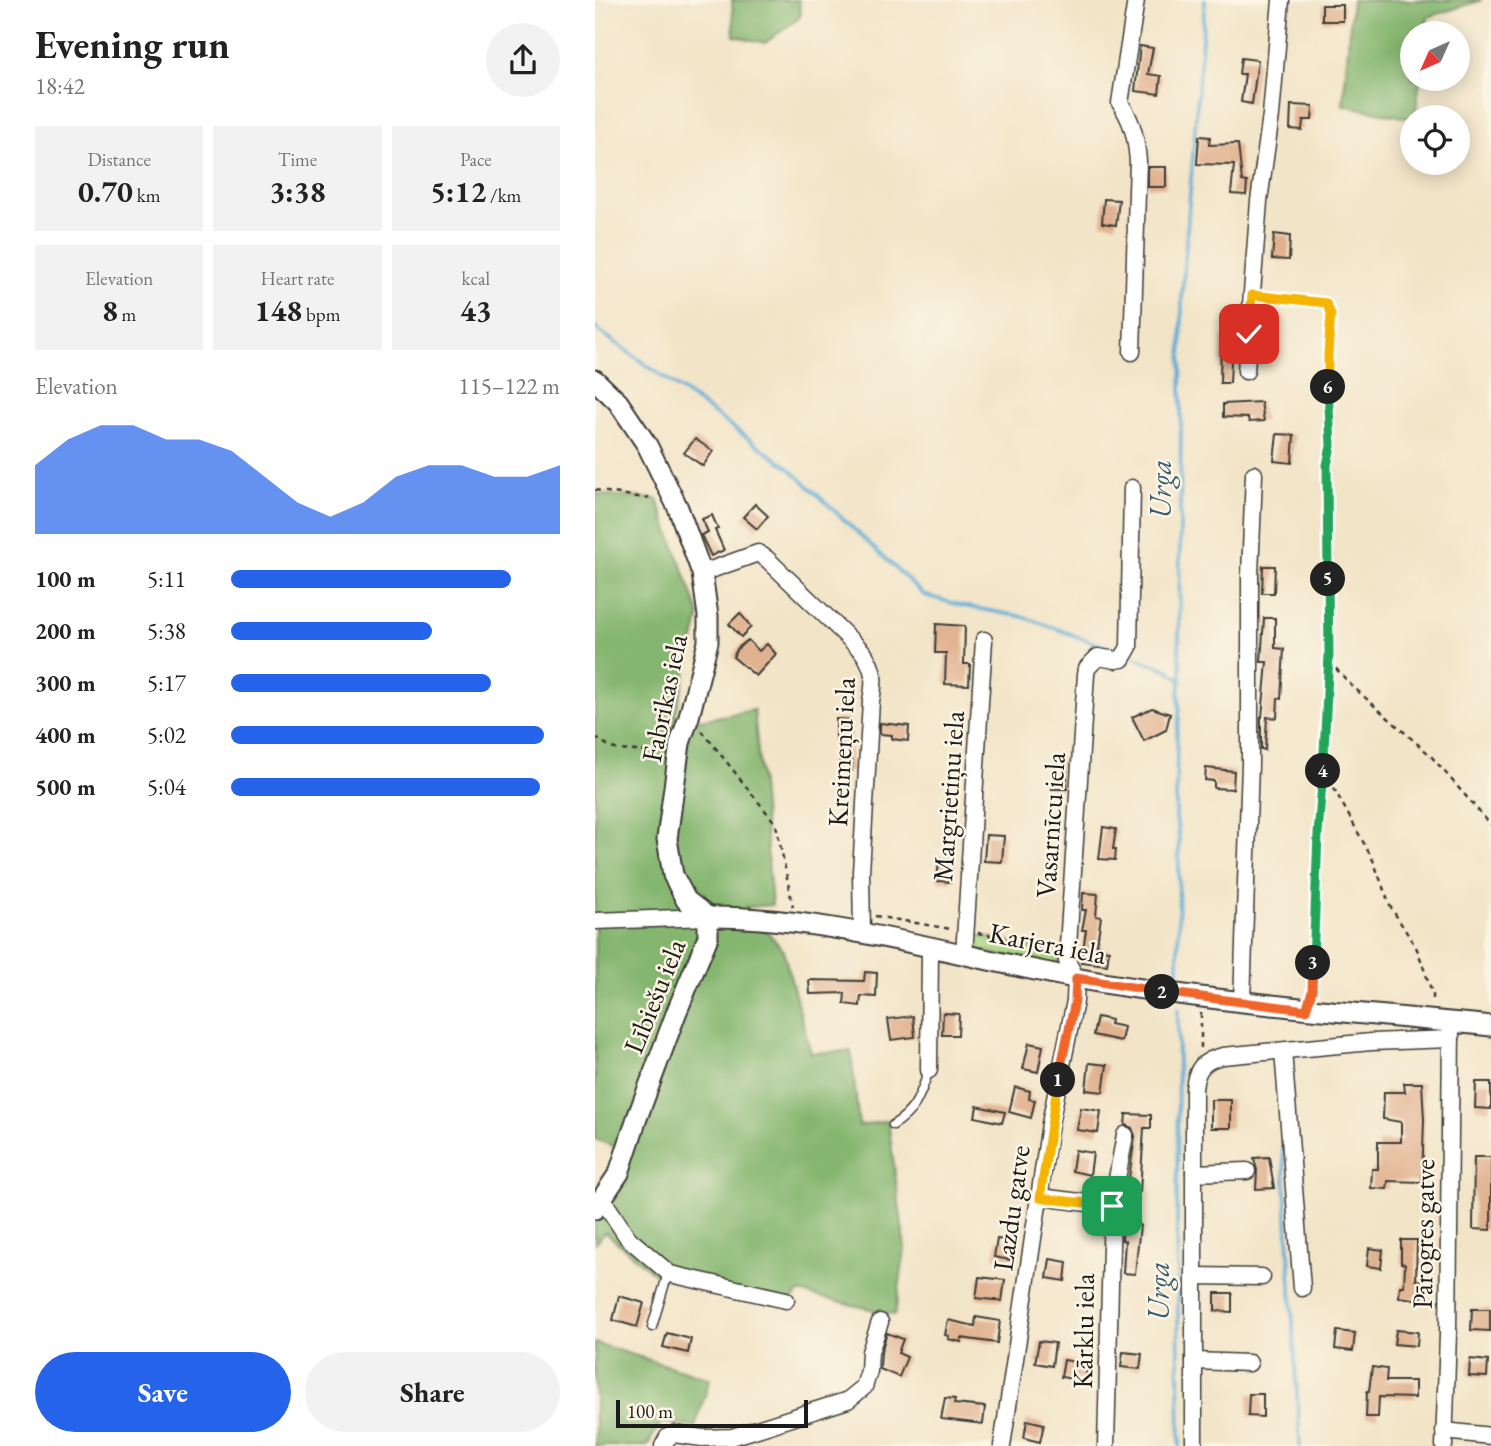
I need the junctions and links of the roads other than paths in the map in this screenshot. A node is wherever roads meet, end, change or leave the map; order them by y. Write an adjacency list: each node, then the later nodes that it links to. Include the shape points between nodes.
1 (1136, 0): 3 (street, via 1120,103 1136,133 1138,161)
2 (1281, 0): 4 (street)
3 (1132, 352)
4 (1246, 371)
5 (595, 380): 8 (street, Fabrikas iela, via 635,425 671,494)
6 (1254, 474): 16 (street)
7 (1132, 488): 15 (street, Vasarnīcu iela, via 1129,647 1122,659 1098,657 1086,674 1067,961)
8 (702, 573): 10 (street, Fabrikas iela, via 708,642 680,743 667,839 673,875 686,900); 12 (street, Kreimeņu iela, via 758,553 871,664 875,677 861,872)
9 (984, 640): 14 (street, Margrietiņu iela)
10 (708, 918): 11 (street, Karjera iela); 12 (street, Karjera iela, via 741,917); 26 (street, Lībiešu iela, via 708,937 619,1172)
11 (595, 921)
12 (862, 934): 13 (street, Karjera iela)
13 (930, 948): 14 (street, Karjera iela); 20 (street)
14 (964, 955): 15 (street, Karjera iela)
15 (1076, 978): 16 (street, Karjera iela); 25 (street, Lazdu gatve)
16 (1242, 1003): 18 (street, Karjera iela, via 1429,1020)
17 (1491, 1026): 18 (street, Karjera iela)
18 (1452, 1030): 19 (street); 38 (street, Pārogres gatve)
19 (1283, 1051): 24 (street, via 1223,1056 1198,1069); 31 (street)
20 (929, 1070): 21 (lane, via 909,1115)
21 (893, 1125)
22 (1125, 1135): 27 (street, Kārklu iela)
23 (1247, 1171): 24 (street)
24 (1194, 1173): 29 (street)
25 (1040, 1198): 27 (street); 40 (street, Lazdu gatve)
26 (599, 1205): 28 (street)
27 (1112, 1206): 41 (street, Kārklu iela)
28 (668, 1273): 32 (street); 34 (lane)
29 (1194, 1276): 30 (street); 35 (street)
30 (1262, 1277)
31 (1302, 1288)
32 (786, 1300)
33 (880, 1322): 39 (street, via 864,1387 848,1400 732,1437 674,1434)
34 (652, 1327)
35 (1194, 1361): 36 (street); 42 (street)
36 (1249, 1363)
37 (1491, 1436): 38 (street)
38 (1444, 1438)
39 (663, 1446)
40 (1002, 1446)
41 (1106, 1446)
42 (1195, 1446)

